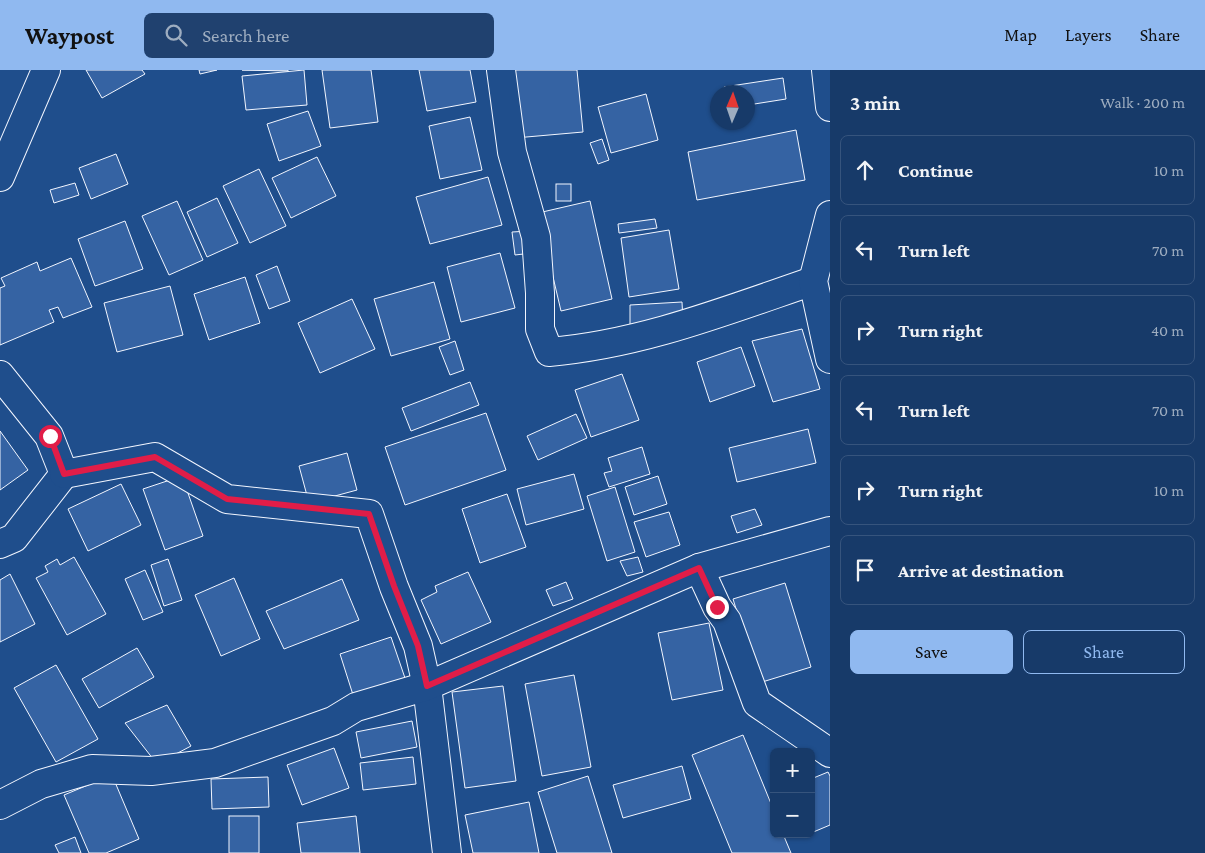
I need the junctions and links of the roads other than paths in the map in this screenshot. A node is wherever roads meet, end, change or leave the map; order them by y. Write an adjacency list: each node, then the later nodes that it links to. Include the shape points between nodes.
1 (46, 70): 5 (street)
2 (501, 70): 7 (street, via 512,152 536,237 540,329 549,352 586,349 664,332)
3 (826, 70): 4 (street)
4 (830, 107)
5 (0, 177)
6 (830, 215): 7 (street)
7 (813, 281): 8 (street)
8 (830, 360)
9 (0, 375): 10 (street, via 50,436)
10 (64, 474): 12 (street, via 14,538); 14 (street, via 155,457 227,499 369,514 418,646)
11 (830, 531): 13 (street)
12 (0, 544)
13 (699, 568): 14 (street); 15 (street, via 727,621 758,703)
14 (427, 686): 16 (street, via 356,707 333,721 215,763 151,771 92,770 41,784); 17 (street)
15 (830, 753)
16 (0, 805)
17 (447, 853)

